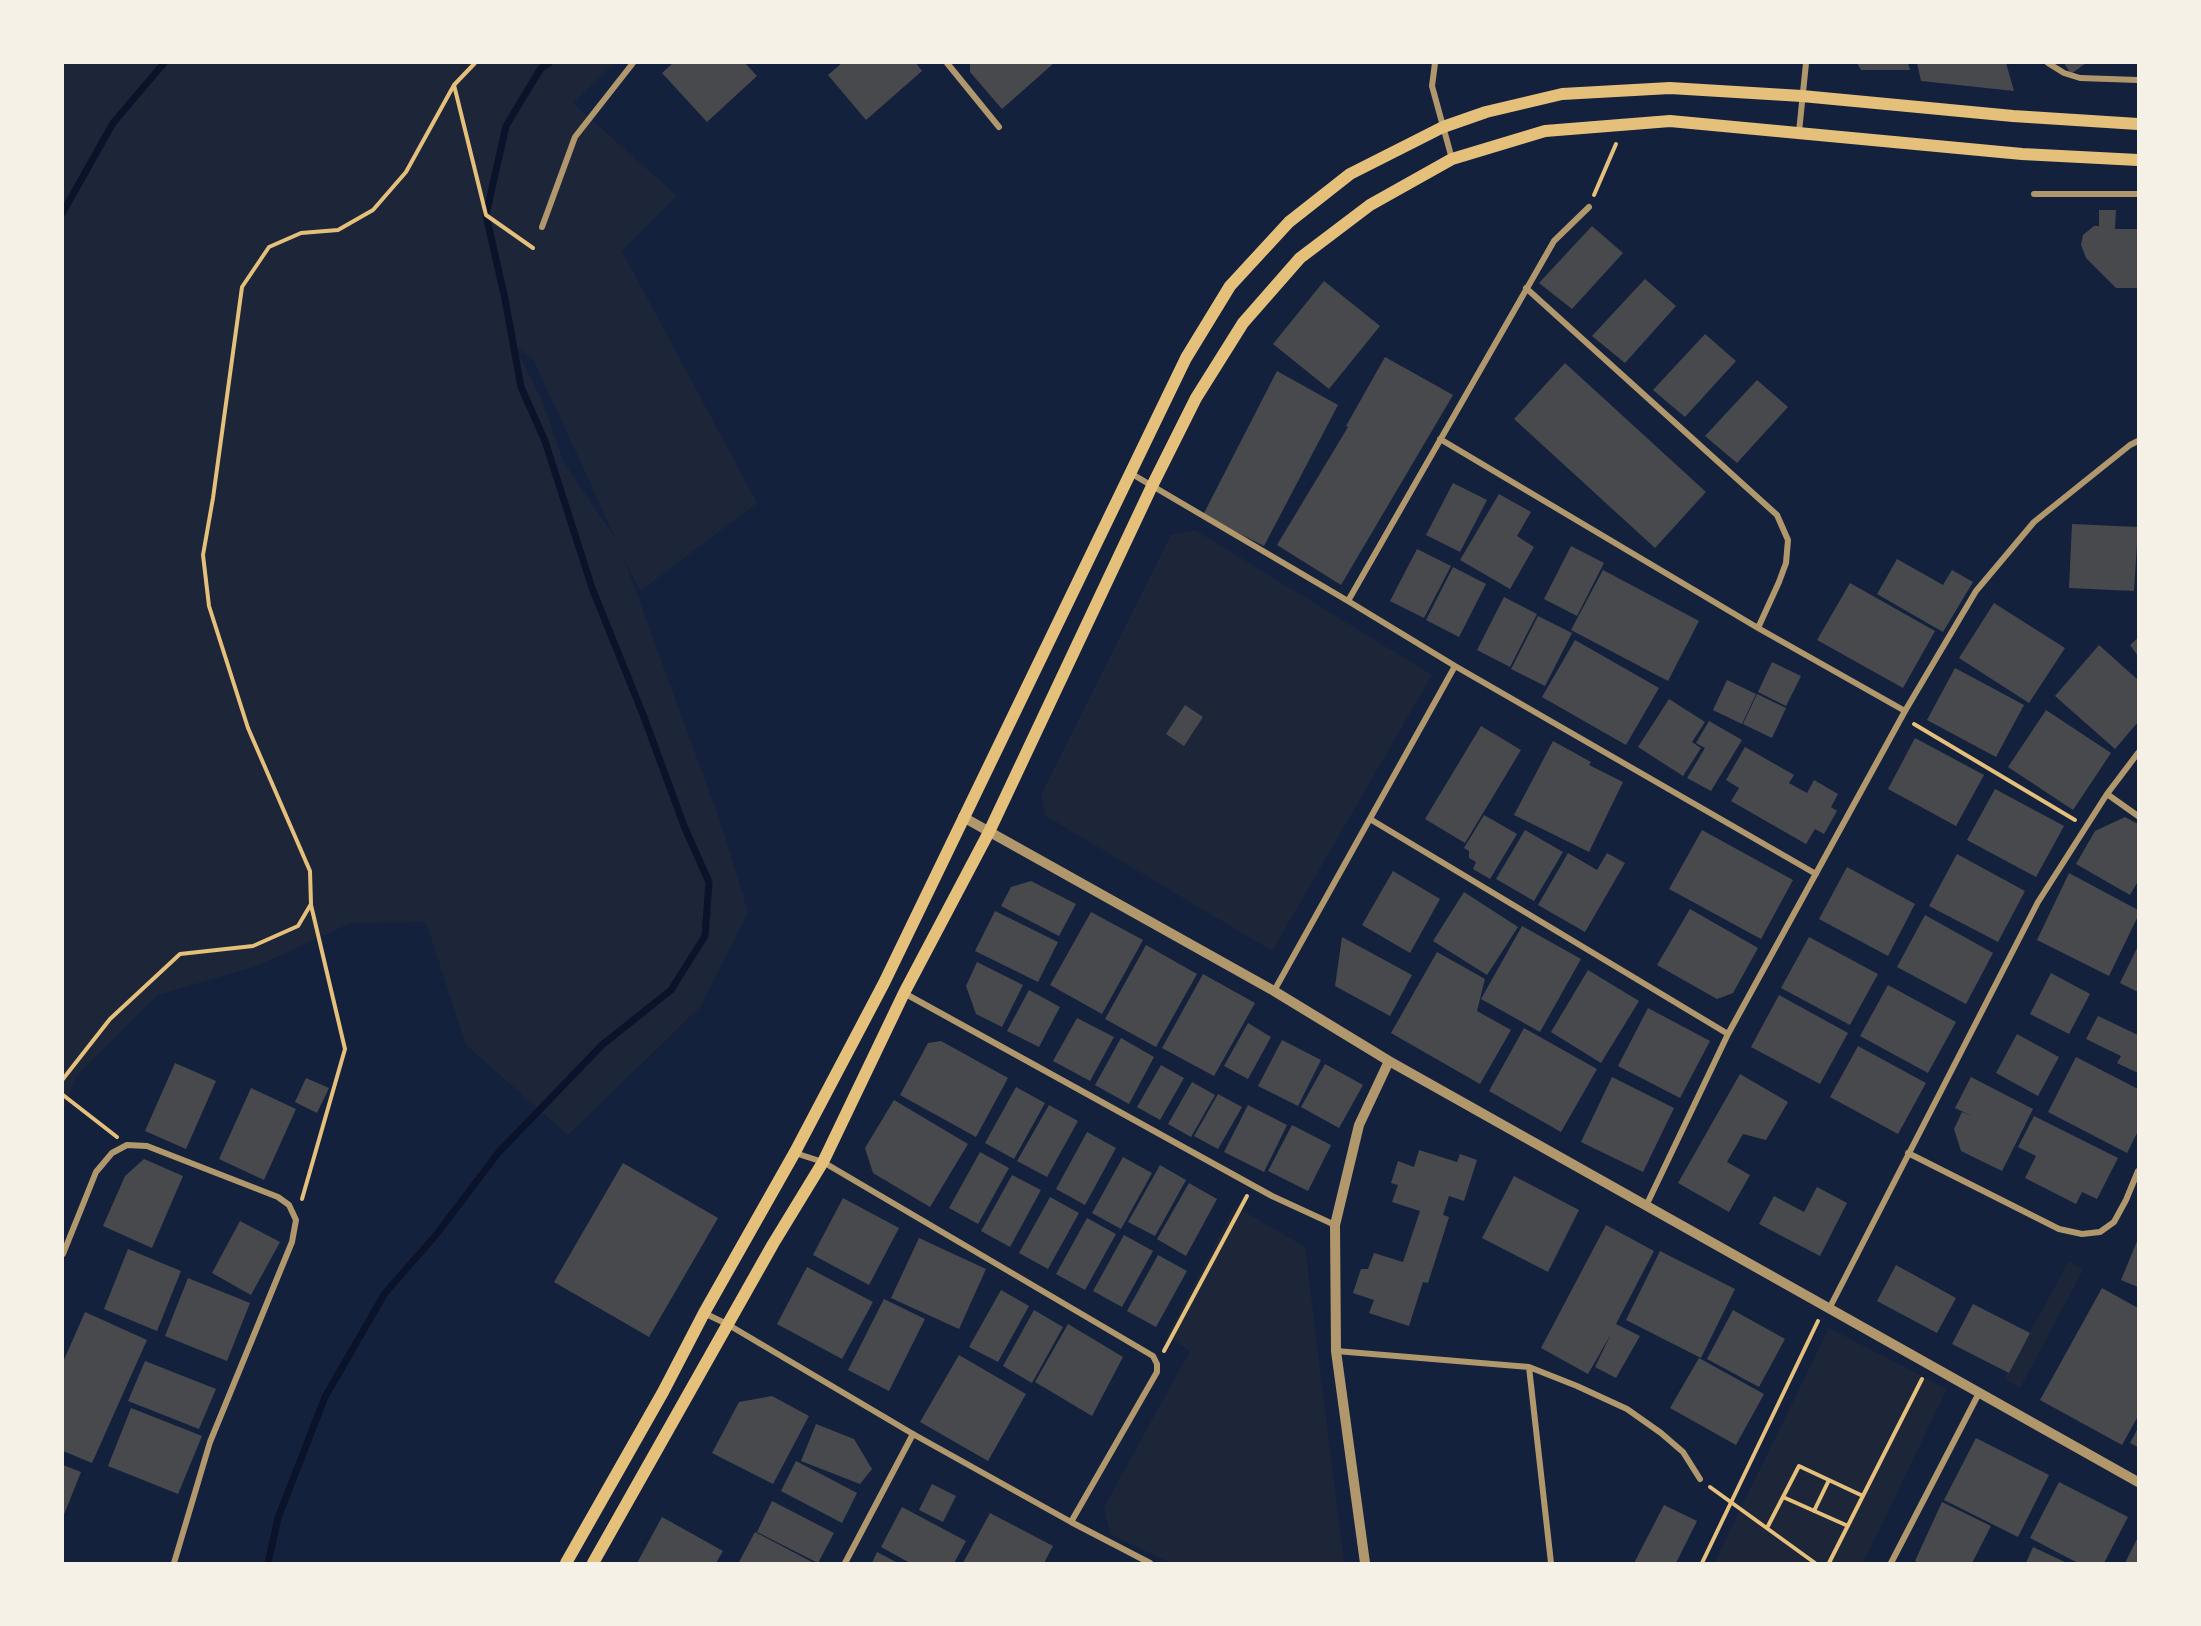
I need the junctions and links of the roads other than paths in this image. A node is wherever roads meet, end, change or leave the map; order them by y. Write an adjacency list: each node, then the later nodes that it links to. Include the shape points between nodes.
1 (633, 63): 17 (street, via 575,137)
2 (947, 63): 9 (street)
3 (1435, 63): 10 (street, via 1432,86)
4 (1806, 63): 7 (street)
5 (2048, 63): 6 (street, via 2080,78)
6 (2138, 80)
7 (1803, 96): 8 (main road); 10 (main road, via 1670,88 1562,94); 11 (street)
8 (2138, 124)
9 (999, 127)
10 (1443, 127): 12 (street); 21 (main road, via 1350,174 1289,222 1230,286 1186,358)
11 (1800, 132): 12 (main road, via 1670,121 1545,131); 13 (main road, via 2022,154)
12 (1452, 159): 22 (main road, via 1370,205 1300,258 1243,323 1196,399)
13 (2138, 160)
14 (2034, 194): 15 (street)
15 (2138, 194)
16 (1589, 207): 18 (street, via 1554,240)
17 (542, 227)
18 (1526, 288): 19 (street); 24 (street, via 1777,515 1788,540 1786,563)
19 (1440, 439): 23 (street); 24 (street)
20 (2138, 441): 26 (street, via 2034,522 1976,591)
21 (1132, 474): 22 (street); 30 (main road)
22 (1152, 486): 23 (street); 32 (main road)
23 (1348, 601): 25 (street)
24 (1758, 628): 26 (street)
25 (1455, 666): 31 (street); 33 (street)
26 (1903, 714): 33 (street)
27 (2138, 753): 28 (street)
28 (2107, 794): 29 (street); 39 (street, via 2038,902)
29 (2138, 816)
30 (963, 817): 32 (street); 38 (main road, via 884,983)
31 (1370, 819): 34 (street); 36 (street)
32 (989, 832): 34 (street); 35 (main road)
33 (1816, 874): 36 (street)
34 (1274, 991): 37 (street)
35 (904, 993): 40 (main road); 43 (street, via 1253,1185)
36 (1728, 1034): 42 (street)
37 (1389, 1061): 42 (street); 43 (street, via 1359,1125)
38 (795, 1152): 40 (street); 46 (main road)
39 (1908, 1153): 41 (street, via 2059,1229 2082,1234 2100,1232 2114,1222); 45 (street)
40 (823, 1162): 47 (main road); 54 (street, via 1153,1356 1157,1372)
41 (2138, 1172)
42 (1646, 1206): 45 (street)
43 (1335, 1225): 48 (street)
44 (63, 1254): 55 (street, via 96,1172 112,1153 127,1145 147,1146 278,1197 289,1205 296,1220 292,1242 210,1442)
45 (1827, 1308): 50 (street)
46 (704, 1313): 47 (street); 56 (main road)
47 (727, 1324): 51 (street); 57 (main road)
48 (1336, 1351): 49 (street); 60 (street)
49 (1529, 1367): 52 (street, via 1627,1409 1683,1452); 61 (street)
50 (1979, 1393): 53 (street); 62 (street)
51 (913, 1434): 54 (street); 58 (street)
52 (1700, 1479)
53 (2138, 1482)
54 (1071, 1522): 59 (street)
55 (174, 1563)
56 (566, 1563)
57 (593, 1563)
58 (845, 1563)
59 (1150, 1563)
60 (1365, 1563)
61 (1551, 1563)
62 (1891, 1563)

